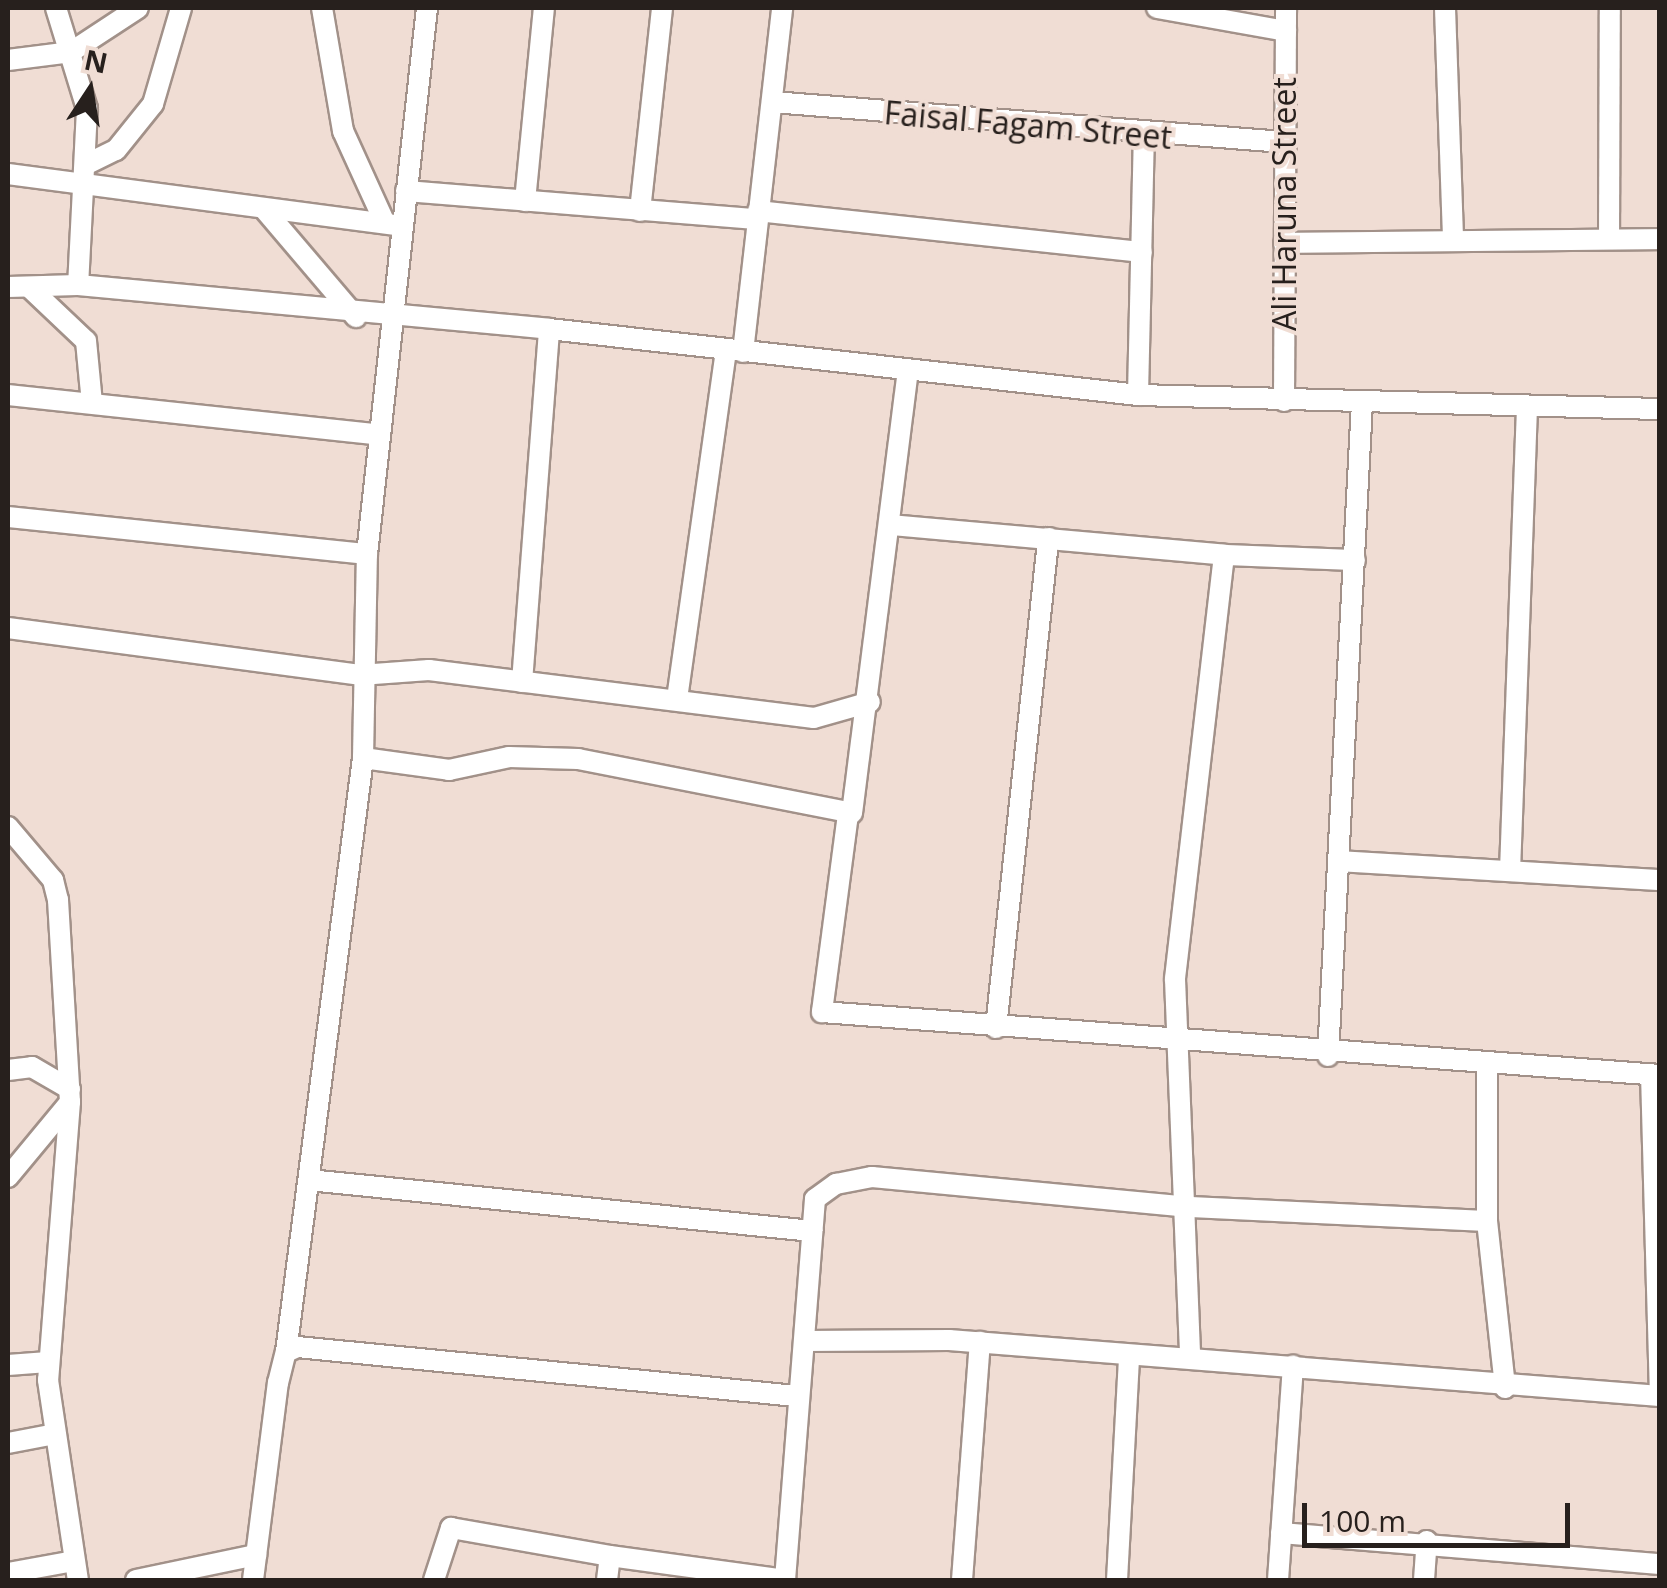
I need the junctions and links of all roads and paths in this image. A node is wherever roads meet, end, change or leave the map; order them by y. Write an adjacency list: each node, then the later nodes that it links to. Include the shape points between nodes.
1 (56, 8): 14 (street)
2 (138, 8): 14 (street)
3 (181, 8): 20 (street, via 153,104)
4 (322, 8): 26 (street, via 344,131)
5 (427, 8): 21 (street)
6 (544, 8): 22 (street)
7 (662, 8): 24 (street)
8 (782, 8): 16 (street)
9 (1157, 8): 13 (street)
10 (1286, 8): 13 (street, Ali Haruna Street)
11 (1446, 8): 29 (street)
12 (1610, 8): 27 (street)
13 (1286, 31): 18 (street, Ali Haruna Street)
14 (70, 52): 15 (street); 20 (street, via 87,109)
15 (8, 60)
16 (772, 102): 17 (street, Faisal Fagam Street); 25 (street)
17 (1144, 138): 18 (street, Faisal Fagam Street); 31 (street)
18 (1284, 142): 30 (street, Ali Haruna Street)
19 (8, 174): 20 (street)
20 (89, 174): 23 (street); 32 (street)
21 (406, 191): 22 (street); 26 (street)
22 (525, 201): 24 (street)
23 (264, 208): 26 (street); 35 (street)
24 (640, 211): 25 (street)
25 (757, 215): 31 (street); 38 (street)
26 (394, 225): 36 (street)
27 (1608, 239): 28 (street); 29 (street)
28 (1660, 239)
29 (1454, 241): 30 (street)
30 (1284, 243): 42 (street, Ali Haruna Street)
31 (1142, 252): 41 (street)
32 (78, 285): 34 (street); 35 (street)
33 (8, 287): 34 (street)
34 (30, 288): 43 (street, via 86,341)
35 (356, 317): 36 (street)
36 (392, 321): 37 (street); 47 (street)
37 (549, 329): 38 (street); 56 (street)
38 (735, 351): 39 (street); 57 (street)
39 (908, 370): 41 (street); 49 (street)
40 (8, 395): 43 (street)
41 (1138, 395): 42 (street)
42 (1284, 401): 44 (street)
43 (92, 403): 47 (street)
44 (1362, 403): 45 (street); 53 (street)
45 (1527, 407): 46 (street); 63 (street)
46 (1660, 409)
47 (380, 435): 51 (street)
48 (8, 517): 51 (street)
49 (890, 526): 50 (street); 58 (street)
50 (1048, 538): 52 (street); 65 (street)
51 (367, 554): 55 (street)
52 (1224, 555): 53 (street); 66 (street)
53 (1356, 560): 62 (street)
54 (8, 628): 55 (street)
55 (360, 676): 56 (street, via 429,670); 59 (street)
56 (522, 682): 57 (street)
57 (677, 699): 58 (street, via 814,718)
58 (870, 702): 60 (street, via 856,810)
59 (363, 758): 60 (street, via 449,770 509,758 578,759 766,790); 73 (street)
60 (848, 814): 65 (street, via 822,1012)
61 (8, 827): 71 (street, via 53,880 58,900)
62 (1339, 861): 63 (street); 67 (street)
63 (1510, 871): 64 (street)
64 (1660, 880)
65 (996, 1028): 66 (street)
66 (1175, 1045): 67 (street); 74 (street)
67 (1328, 1056): 68 (street)
68 (1487, 1068): 70 (street); 75 (street)
69 (8, 1070): 71 (street, via 32,1067)
70 (1655, 1075): 85 (street, via 1660,1396)
71 (70, 1096): 72 (street); 82 (street)
72 (8, 1177)
73 (309, 1180): 76 (street); 79 (street)
74 (1190, 1207): 75 (street); 76 (street, via 872,1177 824,1189); 81 (street)
75 (1487, 1221): 85 (street)
76 (812, 1232): 77 (street)
77 (805, 1340): 78 (street); 86 (street)
78 (980, 1342): 80 (street); 101 (street)
79 (286, 1352): 86 (street, via 310,1346); 91 (street)
80 (1129, 1354): 81 (street); 102 (street)
81 (1190, 1358): 84 (street)
82 (48, 1362): 83 (street); 87 (street)
83 (8, 1365)
84 (1293, 1366): 85 (street); 89 (street)
85 (1506, 1388)
86 (796, 1396): 92 (street, via 785,1580)
87 (55, 1434): 88 (street); 95 (street)
88 (9, 1437)
89 (1281, 1533): 90 (street); 103 (street)
90 (1427, 1541): 94 (street); 104 (street)
91 (256, 1556): 97 (street); 98 (street)
92 (610, 1556): 99 (street, via 452,1528); 100 (street)
93 (1660, 1564): 94 (street)
94 (1574, 1570)
95 (76, 1571): 96 (street)
96 (8, 1573)
97 (136, 1580)
98 (253, 1580)
99 (434, 1580)
100 (607, 1580)
101 (962, 1580)
102 (1118, 1580)
103 (1278, 1580)
104 (1424, 1580)

